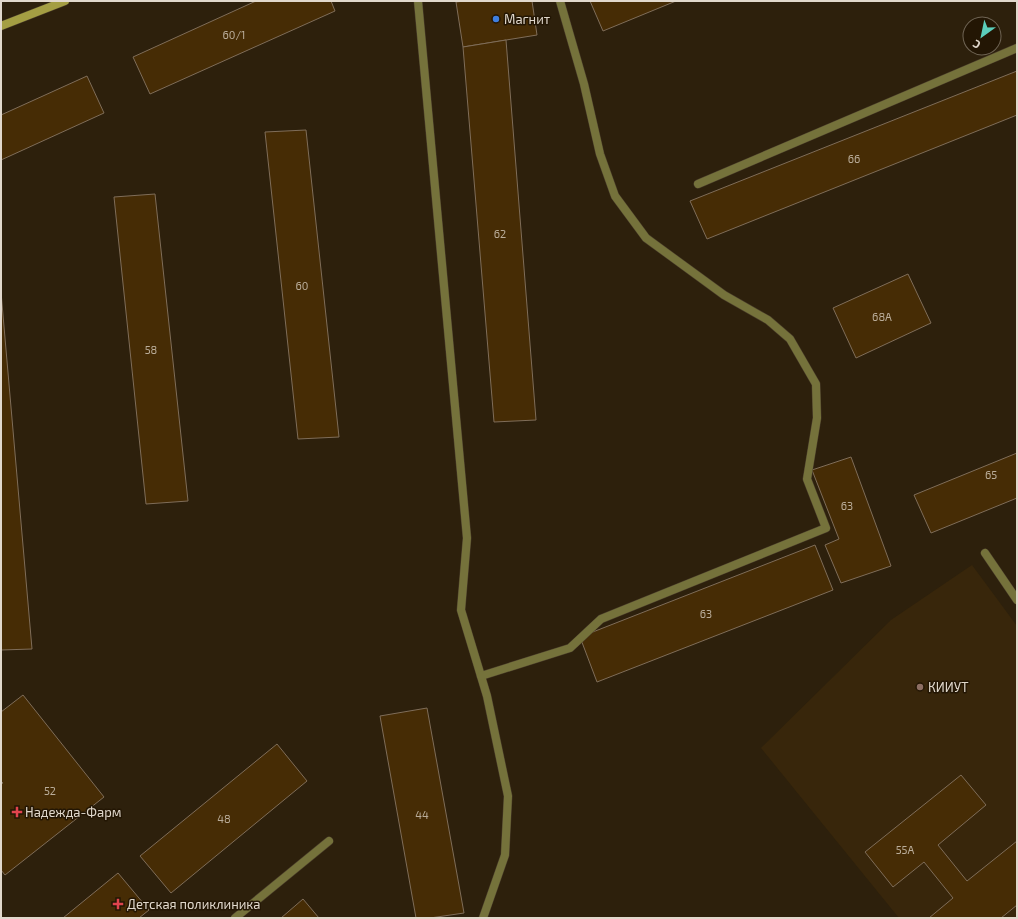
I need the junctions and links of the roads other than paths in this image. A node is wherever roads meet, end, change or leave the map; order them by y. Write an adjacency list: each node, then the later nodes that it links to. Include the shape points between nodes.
1 (65, 1): 4 (street)
2 (418, 1): 9 (lane, via 467,538 461,610)
3 (560, 1): 9 (lane, via 584,84 600,154 615,196 646,238 724,295 768,320 790,339 816,384 817,418 807,479 826,528 601,619 570,648)
4 (1, 26)
5 (1017, 48): 6 (lane)
6 (698, 184)
7 (985, 553): 8 (lane)
8 (1017, 600)
9 (481, 676): 12 (lane, via 508,796 505,855)
10 (329, 841): 11 (lane)
11 (235, 918)
12 (483, 918)

